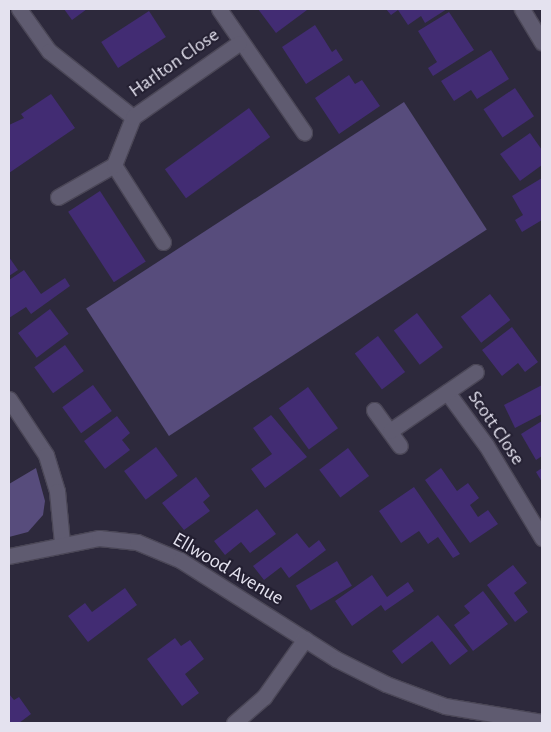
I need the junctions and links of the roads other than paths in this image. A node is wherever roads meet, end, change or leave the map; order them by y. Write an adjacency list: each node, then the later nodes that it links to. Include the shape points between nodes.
1 (19, 9): 6 (street, Harlton Close, via 49,50)
2 (219, 9): 5 (street, Harlton Close)
3 (522, 9): 4 (street)
4 (542, 42)
5 (239, 43): 6 (street, Harlton Close); 7 (street, Harlton Close)
6 (132, 117): 8 (street, Harlton Close)
7 (304, 132)
8 (114, 165): 9 (street); 10 (street)
9 (58, 197)
10 (162, 242)
11 (476, 372): 12 (street, Scott Close)
12 (447, 392): 15 (street, Scott Close); 17 (street, Scott Close, via 486,445)
13 (9, 399): 18 (street, via 46,455 57,491)
14 (374, 410): 15 (street)
15 (390, 431): 16 (street)
16 (400, 446)
17 (542, 538)
18 (62, 543): 19 (street, Ellwood Avenue); 20 (street, Ellwood Avenue, via 99,538 137,542 180,560)
19 (9, 556)
20 (305, 639): 21 (street, Ellwood Avenue, via 386,684 445,706); 22 (street, via 264,697)
21 (542, 722)
22 (234, 723)

